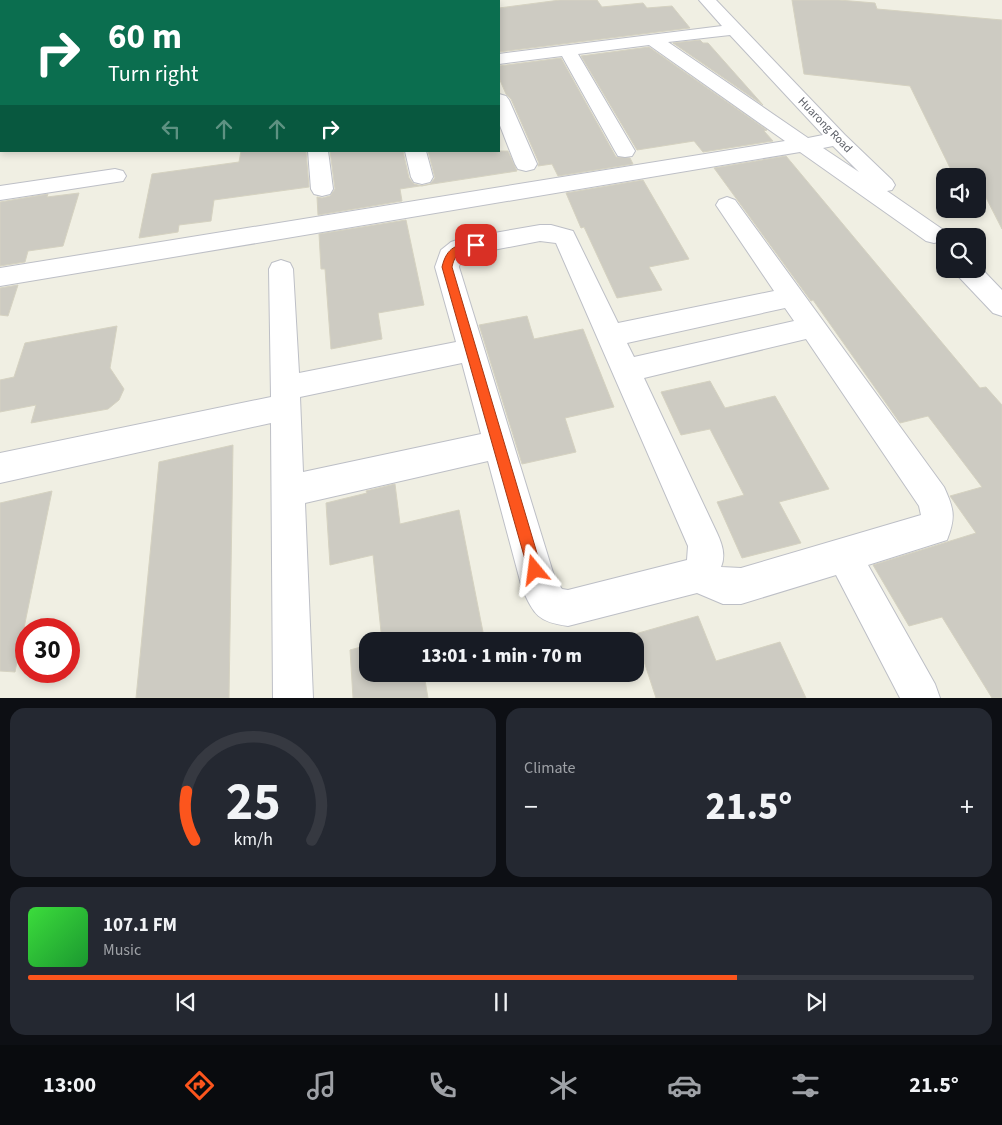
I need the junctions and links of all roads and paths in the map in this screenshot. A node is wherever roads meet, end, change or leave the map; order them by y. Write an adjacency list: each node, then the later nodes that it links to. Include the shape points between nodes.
1 (707, 0): 2 (street, Huarong Road)
2 (734, 29): 3 (street); 7 (street, Huarong Road)
3 (652, 39): 4 (street); 18 (street)
4 (567, 50): 5 (street); 8 (street)
5 (500, 59)
6 (500, 102): 11 (street)
7 (838, 139): 17 (street, Huarong Road); 20 (street)
8 (625, 150)
9 (318, 152): 14 (street)
10 (415, 152): 13 (street)
11 (526, 164)
12 (115, 176): 15 (street)
13 (422, 177)
14 (322, 189)
15 (0, 193)
16 (727, 205): 22 (street)
17 (936, 237)
18 (936, 238)
19 (281, 269): 28 (street)
20 (0, 277)
21 (975, 278): 23 (street)
22 (792, 297): 24 (street); 25 (street)
23 (1002, 306)
24 (813, 326): 27 (street); 32 (street, via 933,498 938,513 935,528)
25 (610, 336): 26 (street, via 565,237 540,233 460,248 450,256 447,267); 27 (street)
26 (472, 350): 28 (street); 29 (street)
27 (627, 370): 33 (street, via 705,545 706,561)
28 (286, 397): 30 (street); 31 (street)
29 (500, 444): 31 (street); 33 (street, via 540,588 552,606 568,608)
30 (0, 468)
31 (288, 491): 34 (street)
32 (844, 555): 33 (street, via 741,586 723,586); 35 (street)
33 (698, 575)
34 (293, 698)
35 (921, 698)

